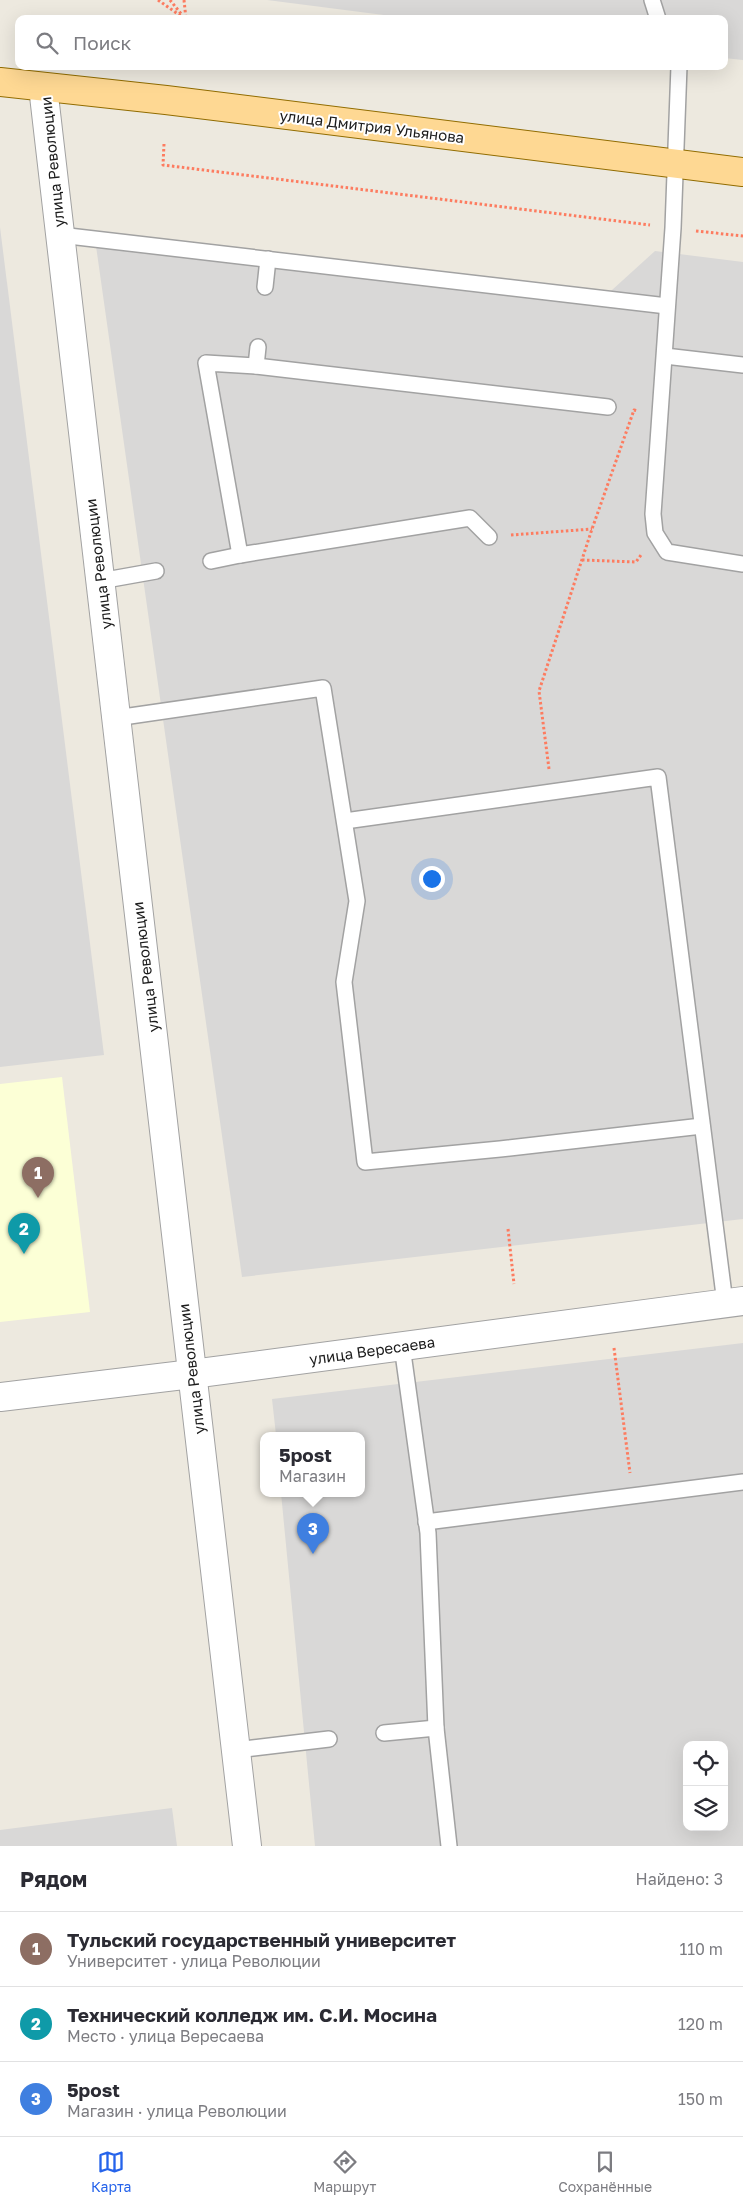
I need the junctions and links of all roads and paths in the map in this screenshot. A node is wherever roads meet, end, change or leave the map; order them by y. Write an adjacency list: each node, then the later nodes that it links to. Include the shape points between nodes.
1 (158, 0): 5 (path)
2 (170, 0): 6 (path)
3 (184, 0): 7 (path)
4 (652, 0): 8 (lane)
5 (179, 15)
6 (182, 15)
7 (185, 15)
8 (657, 15)
9 (679, 70): 13 (lane)
10 (0, 82): 11 (main road, улица Дмитрия Ульянова)
11 (43, 87): 13 (main road, улица Дмитрия Ульянова); 16 (street, улица Революции)
12 (164, 144): 15 (path, via 163,165)
13 (676, 165): 14 (main road, улица Дмитрия Ульянова); 15 (lane)
14 (743, 172)
15 (672, 228): 17 (path); 20 (lane)
16 (60, 235): 18 (lane); 35 (street, улица Революции)
17 (743, 236)
18 (268, 259): 19 (lane); 20 (lane)
19 (264, 287)
20 (667, 306): 22 (lane)
21 (258, 347): 24 (lane)
22 (665, 356): 23 (lane); 26 (lane)
23 (743, 365)
24 (256, 366): 25 (lane); 30 (lane, via 206,363)
25 (608, 407)
26 (659, 413): 27 (path, via 634,410); 28 (lane, via 653,514)
27 (592, 529): 29 (path); 32 (path)
28 (655, 533): 32 (path, via 636,562); 33 (lane, via 667,552)
29 (489, 537): 30 (lane, via 470,518)
30 (240, 555): 31 (lane)
31 (211, 560)
32 (582, 560): 37 (path, via 539,691)
33 (743, 564)
34 (156, 571): 35 (lane)
35 (100, 582): 36 (street, улица Революции)
36 (116, 718): 38 (lane, via 323,688); 45 (street, улица Революции)
37 (552, 792): 38 (lane); 39 (lane, via 658,777)
38 (345, 821): 39 (lane, via 357,901 344,982 365,1162)
39 (702, 1126): 42 (lane)
40 (508, 1229): 41 (path)
41 (514, 1284)
42 (734, 1302): 44 (street, улица Вересаева)
43 (614, 1344): 48 (path)
44 (402, 1346): 45 (street, улица Вересаева); 49 (lane)
45 (192, 1374): 46 (street, улица Вересаева); 53 (street, улица Революции)
46 (0, 1397)
47 (743, 1482): 48 (lane)
48 (633, 1496): 49 (lane)
49 (426, 1522): 50 (lane)
50 (436, 1728): 51 (lane); 55 (lane)
51 (384, 1734)
52 (329, 1739): 53 (lane)
53 (236, 1750): 54 (street, улица Революции)
54 (247, 1846)
55 (449, 1846)

